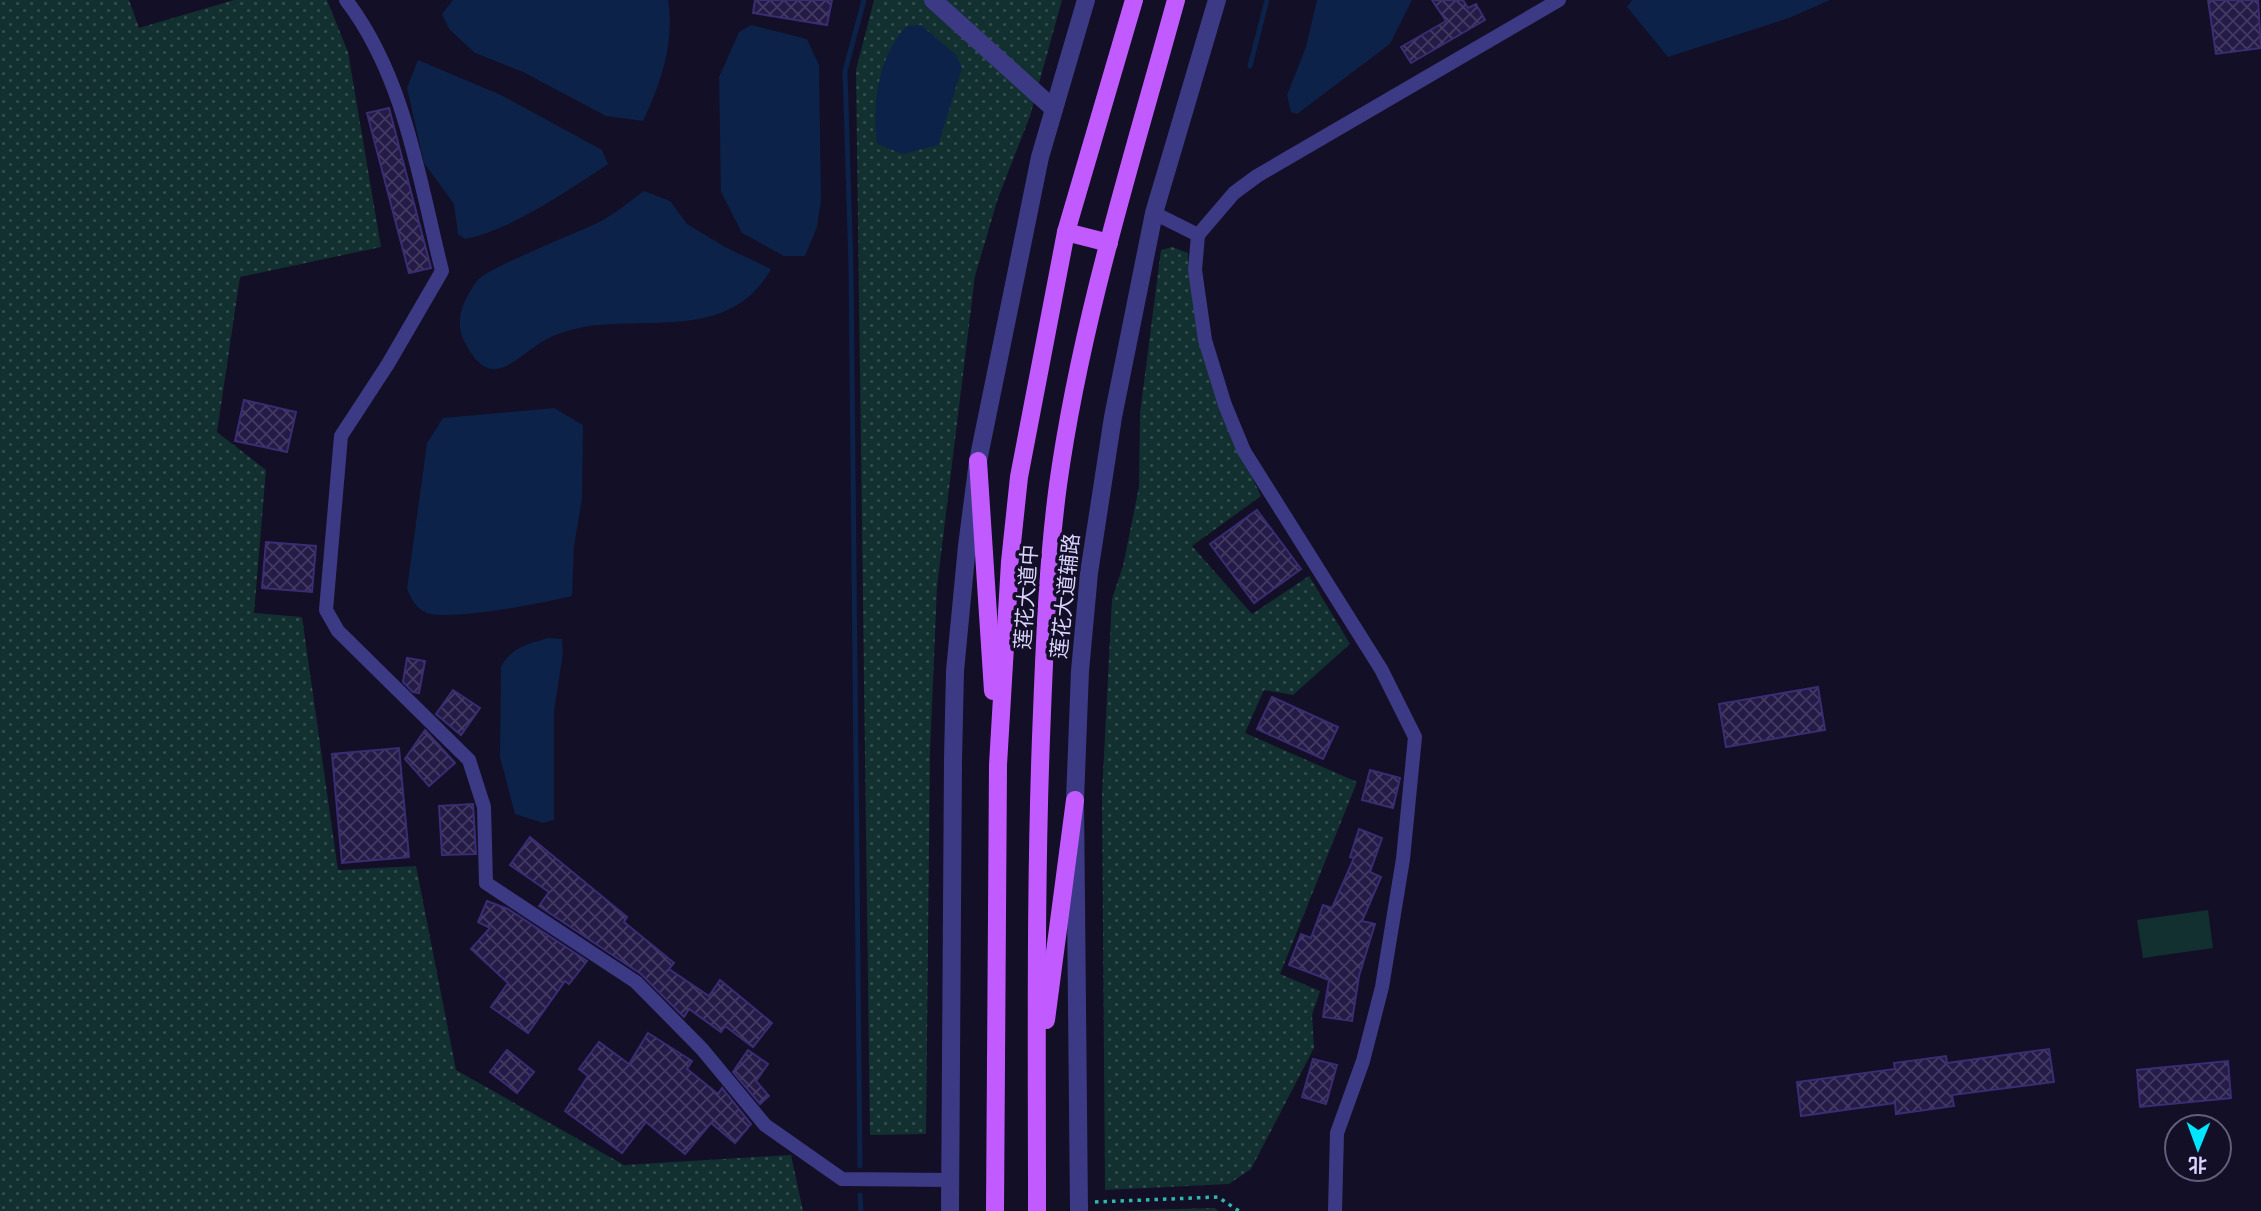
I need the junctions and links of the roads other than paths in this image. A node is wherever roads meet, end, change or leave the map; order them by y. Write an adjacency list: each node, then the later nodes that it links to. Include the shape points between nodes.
1 (346, 0): 17 (street, via 367,27 400,103 442,271 341,436 327,610 338,631 470,760 484,807 486,883 636,982 702,1049 765,1125 842,1179)
2 (933, 0): 8 (street)
3 (1086, 0): 8 (street)
4 (1134, 0): 10 (main road, 莲花大道中)
5 (1176, 0): 12 (main road, 莲花大道中)
6 (1217, 0): 9 (street, 莲花大道辅路)
7 (1559, 0): 11 (street, via 1257,176 1234,193)
8 (1054, 109): 13 (street, via 1040,157)
9 (1154, 213): 11 (street); 15 (street, 莲花大道辅路, via 1113,417 1089,573)
10 (1066, 232): 12 (main road); 14 (main road, 莲花大道中, via 1019,478)
11 (1198, 235): 22 (street, via 1195,270 1205,340 1244,451 1381,669 1415,737 1403,859 1382,987 1363,1061 1336,1133)
12 (1109, 243): 16 (main road, 莲花大道中, via 1072,396 1049,571 1036,849)
13 (978, 461): 14 (main road); 17 (street, via 956,671)
14 (998, 765): 20 (main road, 莲花大道中)
15 (1075, 800): 16 (main road); 18 (street, 莲花大道辅路)
16 (1037, 1086): 21 (main road, 莲花大道中)
17 (951, 1180): 19 (street)
18 (1079, 1206)
19 (950, 1211)
20 (995, 1211)
21 (1037, 1211)
22 (1335, 1211)

